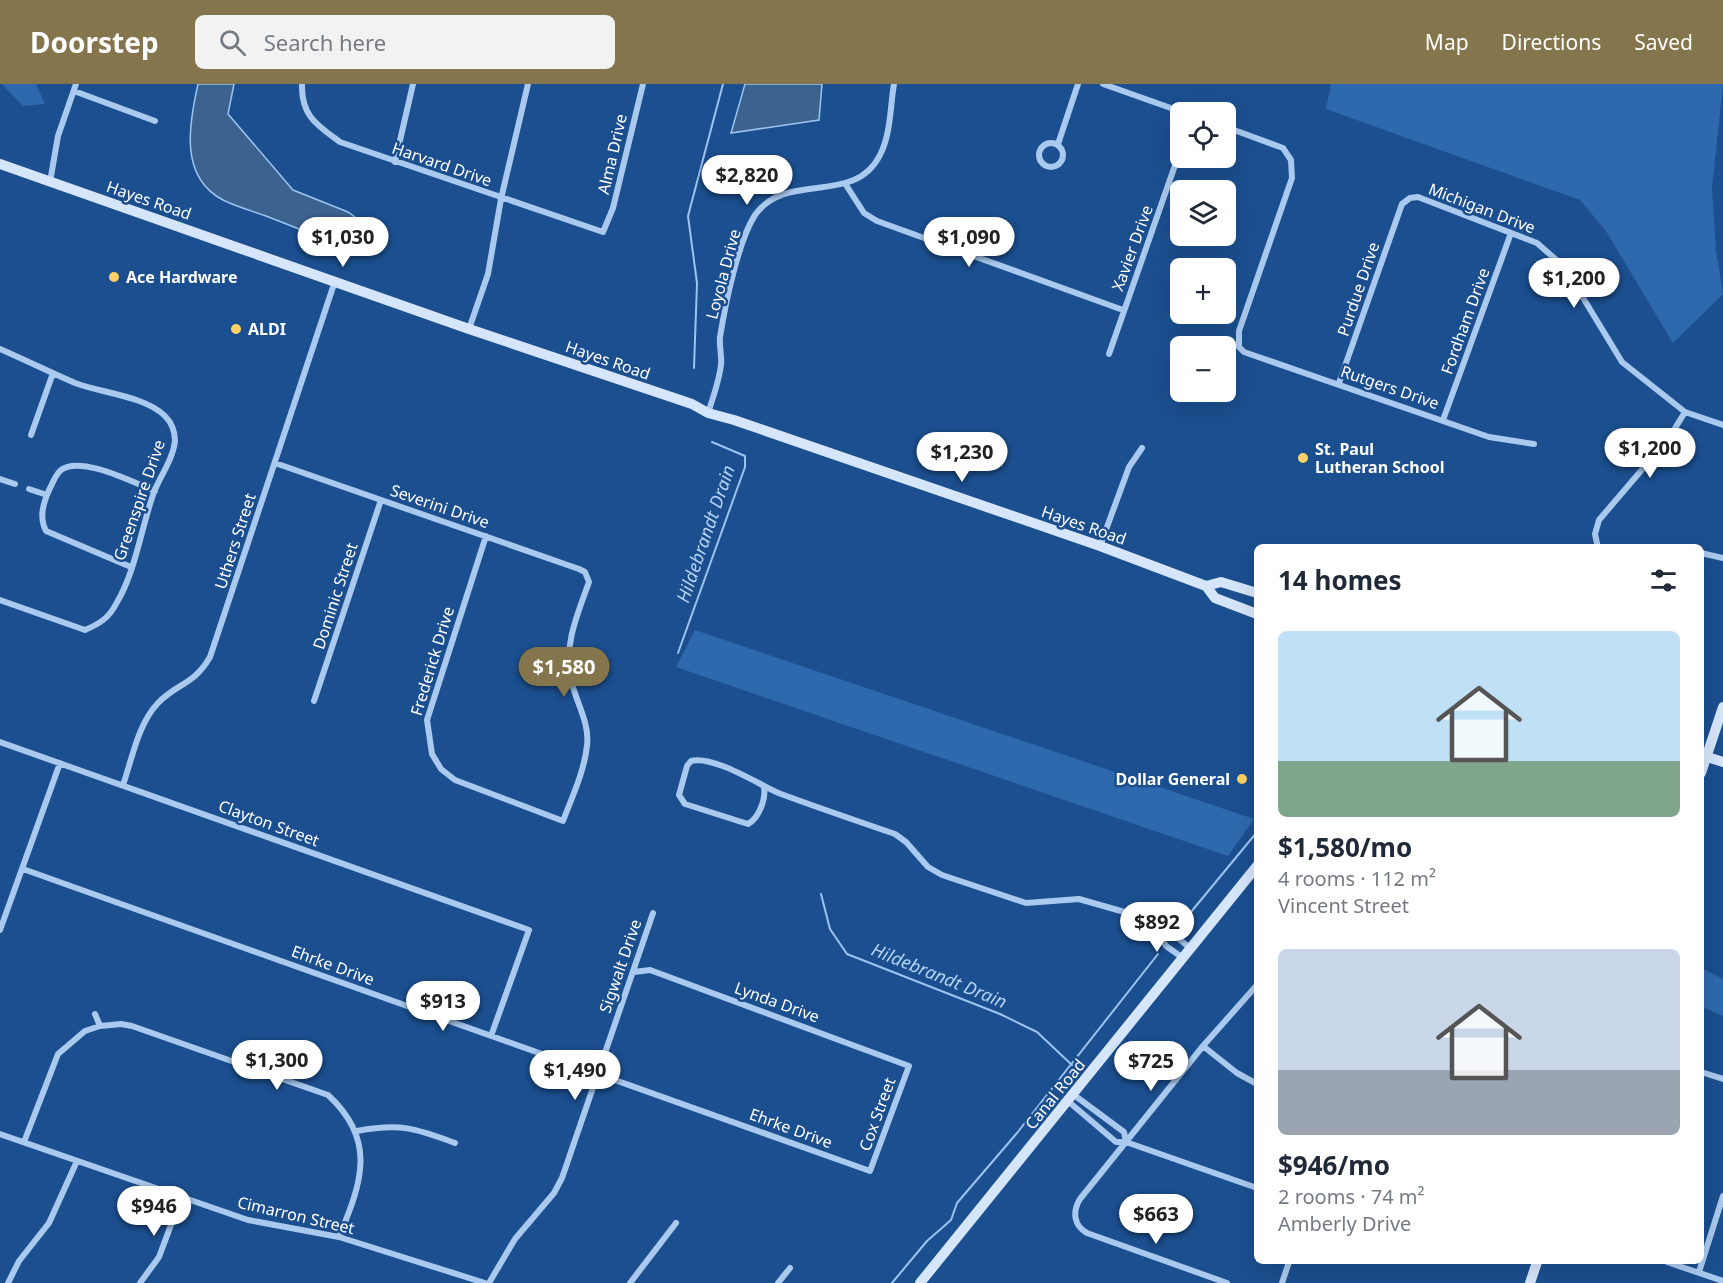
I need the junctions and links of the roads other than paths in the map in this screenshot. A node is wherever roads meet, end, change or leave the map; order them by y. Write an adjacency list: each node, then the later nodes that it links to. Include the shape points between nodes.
1 (302, 84): 15 (street, Harvard Drive, via 301,100 318,126 340,142)
2 (413, 84): 15 (street)
3 (528, 84): 20 (street)
4 (643, 84): 22 (street, Alma Drive)
5 (894, 84): 19 (street, Loyola Drive, via 881,154 865,173)
6 (1078, 84): 14 (street)
7 (1103, 84): 10 (street)
8 (1130, 84): 10 (street)
9 (75, 88): 12 (street); 18 (street, via 58,136)
10 (1127, 92): 11 (street)
11 (1170, 108)
12 (155, 121)
13 (1236, 130): 30 (street, Rutgers Drive, via 1283,148 1291,160 1292,178 1239,330 1239,347 1244,352)
14 (1058, 144): 14 (street, via 1063,151 1062,159 1057,166 1046,166 1040,161 1040,150 1049,143)
15 (395, 162): 20 (street, Harvard Drive)
16 (0, 164): 18 (street, Hayes Road)
17 (1174, 168): 25 (street, Xavier Drive)
18 (50, 182): 24 (street, Hayes Road)
19 (846, 185): 25 (street, via 864,213 877,221); 32 (street, Loyola Drive, via 782,193 755,216 741,245 720,340 721,364)
20 (501, 199): 22 (street, Harvard Drive, via 598,231); 26 (street, via 488,274)
21 (1402, 204): 23 (street, Michigan Drive, via 1410,198 1425,199); 30 (street, Purdue Drive)
22 (606, 230)
23 (1511, 232): 31 (street, Michigan Drive, via 1537,243 1561,264 1614,352 1646,383); 33 (street, Fordham Drive)
24 (335, 281): 26 (street, Hayes Road); 38 (street, Uthers Street)
25 (1123, 310): 28 (street, Xavier Drive)
26 (469, 329): 32 (street, Hayes Road, via 692,404)
27 (0, 349): 29 (street, Greenspire Drive)
28 (1109, 354)
29 (53, 373): 35 (street); 42 (street, Greenspire Drive, via 164,415 175,441)
30 (1339, 383): 33 (street, Rutgers Drive)
31 (1685, 412): 34 (street, Michigan Drive); 46 (street, via 1669,438 1599,520)
32 (708, 413): 47 (street, Hayes Road)
33 (1443, 420): 36 (street, Rutgers Drive, via 1489,437)
34 (1723, 425)
35 (31, 435)
36 (1534, 444)
37 (1142, 448): 47 (street, via 1129,467)
38 (275, 463): 44 (street, Severini Drive); 61 (street, Uthers Street, via 210,657 198,675 170,693 152,711)
39 (0, 479): 40 (street)
40 (15, 484)
41 (29, 489): 43 (street)
42 (155, 490): 43 (street, via 94,467 72,465 56,476); 50 (street, Greenspire Drive)
43 (47, 495): 50 (street, via 42,514 46,531)
44 (381, 500): 45 (street, Severini Drive); 55 (street, Dominic Street)
45 (486, 536): 63 (street, Severini Drive, via 579,569 589,582 573,628 568,657 588,745); 63 (street, Frederick Drive, via 429,708 428,746 441,770 455,780)
46 (1597, 544)
47 (1100, 546): 51 (street, Hayes Road)
48 (1704, 554): 49 (street)
49 (1723, 558)
50 (131, 567): 53 (street, Greenspire Drive, via 116,605 101,623 86,630)
51 (1206, 586): 52 (street, Hayes Road, via 1221,582); 54 (street, Hayes Road, via 1215,598)
52 (1254, 592)
53 (0, 600)
54 (1254, 613)
55 (314, 701)
56 (1723, 706): 58 (street)
57 (0, 742): 60 (street, Clayton Street)
58 (1704, 755): 59 (street)
59 (1723, 762)
60 (60, 763): 61 (street, Clayton Street); 64 (street)
61 (123, 785): 75 (street, Clayton Street, via 529,930)
62 (764, 787): 62 (street, via 697,760 687,766 679,795 685,804 744,824 756,817); 67 (street, via 895,834 928,867 942,875 1026,903 1079,899 1135,915)
63 (563, 821)
64 (24, 869): 68 (street); 75 (street, Ehrke Drive)
65 (1254, 870): 69 (street, Canal Road)
66 (653, 913): 71 (street, Sigwalt Drive)
67 (1155, 926): 69 (street); 70 (street, via 1166,946)
68 (0, 930)
69 (1190, 948): 70 (street, Canal Road)
70 (1183, 958): 82 (street, Canal Road)
71 (634, 972): 77 (street, Lynda Drive, via 650,970); 79 (street, Sigwalt Drive)
72 (1254, 988): 76 (street)
73 (95, 1014): 74 (street)
74 (100, 1026): 83 (street, via 132,1026 316,1090 338,1105); 85 (street, via 85,1031 58,1054)
75 (491, 1036): 79 (street, Ehrke Drive)
76 (1203, 1046): 81 (street); 86 (street)
77 (909, 1066): 89 (street, Cox Street)
78 (1704, 1073): 80 (street)
79 (597, 1074): 89 (street, Ehrke Drive); 105 (street, Sigwalt Drive, via 554,1193 515,1239)
80 (1723, 1079)
81 (1254, 1082)
82 (1071, 1099): 86 (street, via 1116,1142); 86 (street, via 1124,1132); 108 (street, Canal Road)
83 (357, 1131): 87 (street, via 395,1125); 94 (street, via 361,1157 358,1183)
84 (0, 1134): 85 (street, Cimarron Street)
85 (24, 1142): 88 (street, Cimarron Street)
86 (1126, 1142): 90 (street); 109 (street, via 1080,1199 1075,1213 1079,1226 1088,1233)
87 (455, 1143)
88 (77, 1161): 92 (street, Cimarron Street); 103 (street, via 49,1223 19,1261)
89 (870, 1171)
90 (1254, 1187)
91 (1723, 1196): 95 (street)
92 (182, 1198): 94 (street, Cimarron Street, via 256,1222); 104 (street, via 159,1257)
93 (676, 1223): 106 (street)
94 (339, 1237): 105 (street, Cimarron Street)
95 (1704, 1256)
96 (1288, 1264): 110 (street)
97 (1536, 1264): 111 (street)
98 (1673, 1264): 101 (street)
99 (1702, 1264): 101 (street)
100 (790, 1268): 107 (street)
101 (1699, 1272): 102 (street)
102 (1723, 1281)
103 (9, 1283)
104 (140, 1283)
105 (487, 1283)
106 (630, 1283)
107 (778, 1283)
108 (920, 1283)
109 (1227, 1283)
110 (1282, 1283)
111 (1530, 1283)

